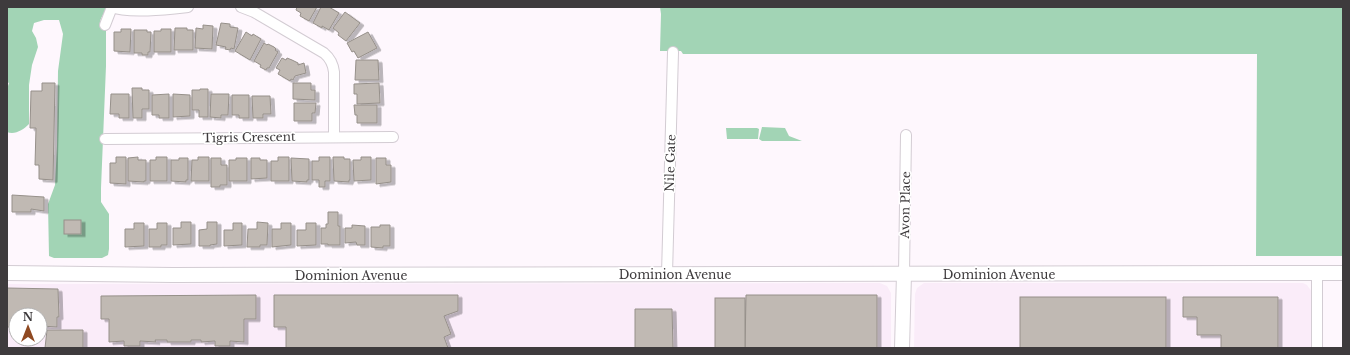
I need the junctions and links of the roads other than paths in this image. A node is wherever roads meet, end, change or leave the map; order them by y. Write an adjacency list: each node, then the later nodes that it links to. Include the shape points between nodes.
1 (112, 7): 2 (street, via 164,10); 4 (street)
2 (188, 7)
3 (241, 7): 7 (street, via 285,30 330,59 334,72)
4 (105, 25)
5 (673, 52): 13 (street, Nile Gate)
6 (906, 135): 14 (street, Avon Place)
7 (334, 137): 8 (street, Tigris Crescent); 9 (street, Tigris Crescent)
8 (393, 137)
9 (105, 139)
10 (1317, 273): 11 (main road, Dominion Avenue); 14 (main road, Dominion Avenue); 16 (street)
11 (1343, 273)
12 (7, 274): 13 (main road, Dominion Avenue)
13 (667, 274): 14 (main road, Dominion Avenue)
14 (904, 274): 15 (main road)
15 (902, 348)
16 (1317, 348)

